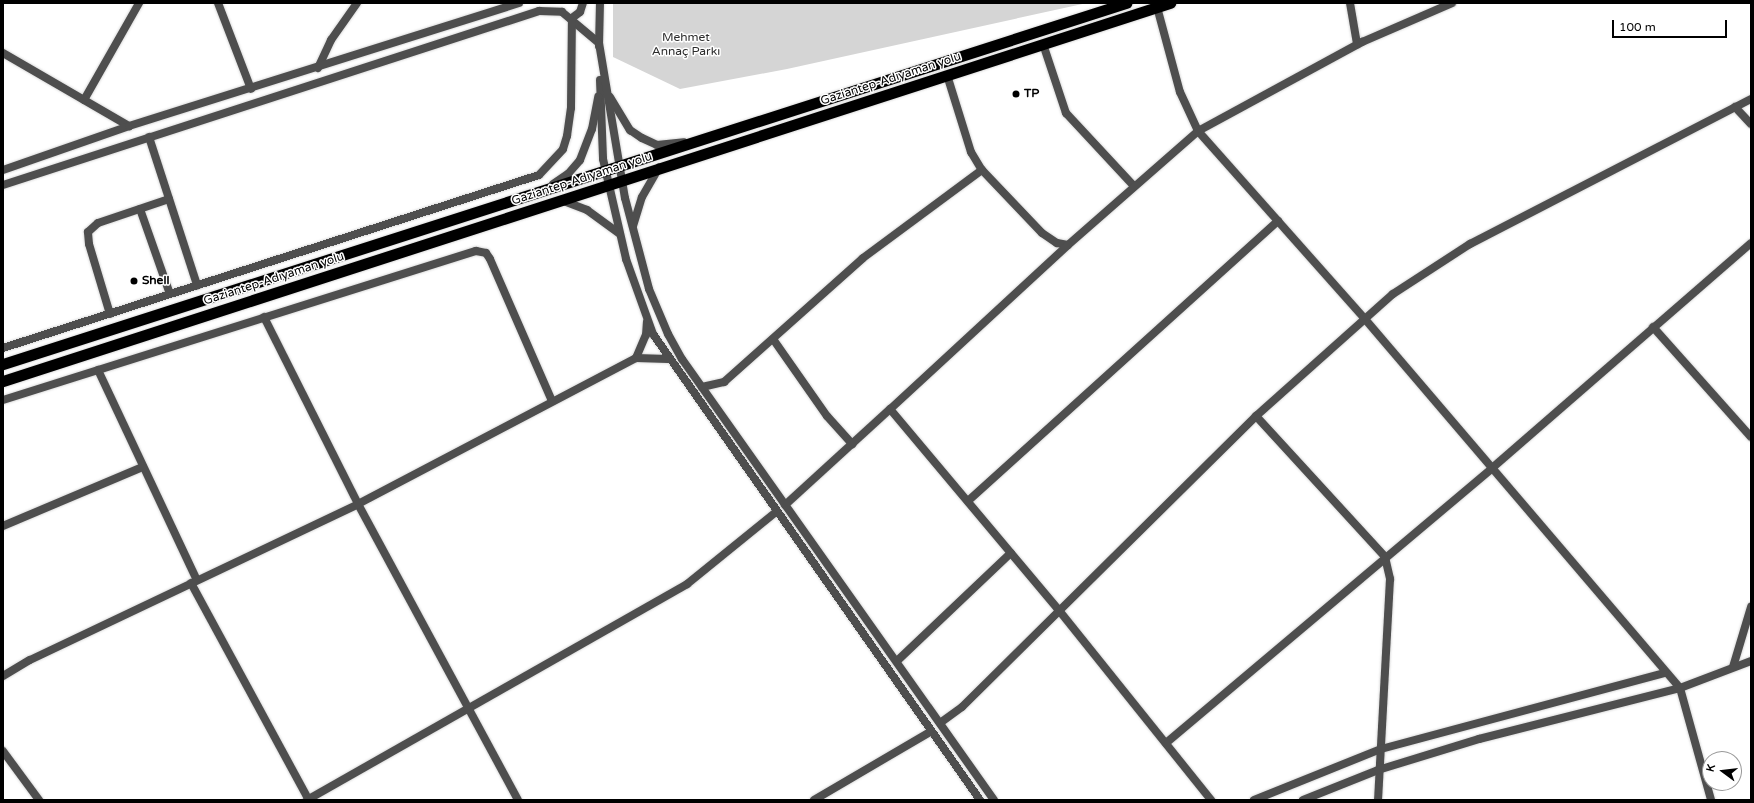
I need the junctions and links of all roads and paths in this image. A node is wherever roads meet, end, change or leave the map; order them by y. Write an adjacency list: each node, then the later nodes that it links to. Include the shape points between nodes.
1 (139, 3): 23 (street)
2 (218, 3): 20 (street)
3 (357, 3): 17 (street, via 330,40)
4 (519, 3): 17 (street)
5 (583, 3): 12 (street, via 580,12)
6 (600, 3): 13 (street)
7 (1126, 3): 29 (highway, Gaziantep-Adıyaman yolu)
8 (1170, 3): 11 (highway, Gaziantep-Adıyaman yolu)
9 (1350, 3): 15 (street)
10 (1452, 3): 15 (street)
11 (1157, 7): 14 (highway, Gaziantep-Adıyaman yolu); 27 (street, via 1180,92)
12 (572, 18): 13 (street); 28 (street, via 562,12 539,11); 48 (street, via 567,136 563,149 539,175)
13 (599, 43): 19 (street); 21 (street)
14 (1043, 44): 18 (highway, Gaziantep-Adıyaman yolu); 38 (street, via 1066,113)
15 (1358, 44): 27 (street)
16 (3, 53): 23 (street)
17 (318, 68): 20 (street)
18 (947, 75): 31 (highway, Gaziantep-Adıyaman yolu); 33 (street, via 971,152)
19 (600, 85): 34 (street); 39 (street, via 592,129 580,160 568,174)
20 (251, 89): 26 (street)
21 (607, 93): 29 (street, via 630,130 642,138 657,145); 30 (street)
22 (1751, 99): 24 (street)
23 (84, 100): 26 (street)
24 (1735, 107): 25 (street); 52 (street, via 1470,244 1393,294)
25 (1751, 124)
26 (130, 126): 32 (street)
27 (1198, 131): 38 (street); 43 (street)
28 (149, 137): 37 (street); 40 (street)
29 (693, 140): 30 (highway, Gaziantep-Adıyaman yolu)
30 (618, 167): 34 (highway, Gaziantep-Adıyaman yolu); 35 (street)
31 (659, 168): 35 (highway, Gaziantep-Adıyaman yolu); 44 (street, via 642,197)
32 (3, 170)
33 (982, 170): 47 (street, via 1042,233 1057,243); 55 (street, via 863,258)
34 (606, 171): 36 (street); 39 (highway, Gaziantep-Adıyaman yolu)
35 (621, 180): 36 (highway, Gaziantep-Adıyaman yolu); 44 (street)
36 (610, 184): 41 (highway, Gaziantep-Adıyaman yolu); 45 (street)
37 (3, 185)
38 (1133, 185): 47 (street)
39 (544, 191): 59 (highway, Gaziantep-Adıyaman yolu)
40 (169, 199): 42 (street); 48 (street)
41 (561, 200): 45 (street, via 587,210); 61 (highway, Gaziantep-Adıyaman yolu)
42 (140, 209): 49 (street); 50 (street, via 98,223 88,232 88,244)
43 (1278, 220): 52 (street); 71 (street)
44 (632, 227): 62 (street, via 657,310 682,359)
45 (619, 233): 53 (street)
46 (1751, 243): 54 (street)
47 (1068, 245): 65 (street)
48 (197, 285): 49 (street)
49 (170, 294): 50 (street)
50 (110, 314): 56 (street)
51 (264, 317): 60 (street); 64 (street, via 468,252 486,253); 72 (street)
52 (1364, 318): 66 (street); 70 (street)
53 (648, 319): 57 (street, via 646,335); 58 (street)
54 (1653, 326): 67 (street); 70 (street)
55 (773, 339): 62 (street, via 724,382); 68 (street, via 827,416)
56 (3, 348)
57 (636, 358): 58 (street); 64 (street)
58 (668, 359): 74 (street)
59 (3, 364)
60 (98, 370): 63 (street); 69 (street)
61 (3, 380)
62 (702, 387): 73 (street)
63 (3, 400)
64 (552, 402): 72 (street)
65 (890, 409): 68 (street); 71 (street)
66 (1256, 416): 77 (street); 80 (street)
67 (1751, 437)
68 (852, 444): 73 (street)
69 (143, 467): 75 (street); 78 (street)
70 (1491, 469): 77 (street); 84 (street)
71 (968, 501): 76 (street)
72 (358, 504): 78 (street); 87 (street)
73 (785, 505): 81 (street)
74 (776, 512): 87 (street, via 687,584); 89 (street)
75 (3, 526)
76 (1011, 553): 80 (street); 81 (street)
77 (1385, 557): 90 (street); 91 (street, via 1390,579)
78 (194, 582): 85 (street, via 30,660); 95 (street)
79 (1751, 607): 83 (street)
80 (1058, 608): 88 (street, via 962,707); 90 (street)
81 (897, 660): 88 (street)
82 (1751, 660): 83 (street)
83 (1733, 667): 86 (street)
84 (1665, 673): 86 (street); 91 (street)
85 (3, 676)
86 (1680, 688): 93 (street, via 1479,739); 104 (street)
87 (470, 707): 95 (street); 96 (street)
88 (940, 723): 99 (street)
89 (930, 732): 97 (street); 98 (street)
90 (1166, 743): 100 (street)
91 (1381, 749): 93 (street); 101 (street)
92 (3, 751): 94 (street)
93 (1378, 770): 102 (street); 103 (street)
94 (39, 800)
95 (309, 800)
96 (518, 800)
97 (814, 800)
98 (980, 800)
99 (994, 800)
100 (1211, 800)
101 (1254, 800)
102 (1303, 800)
103 (1378, 800)
104 (1711, 800)

